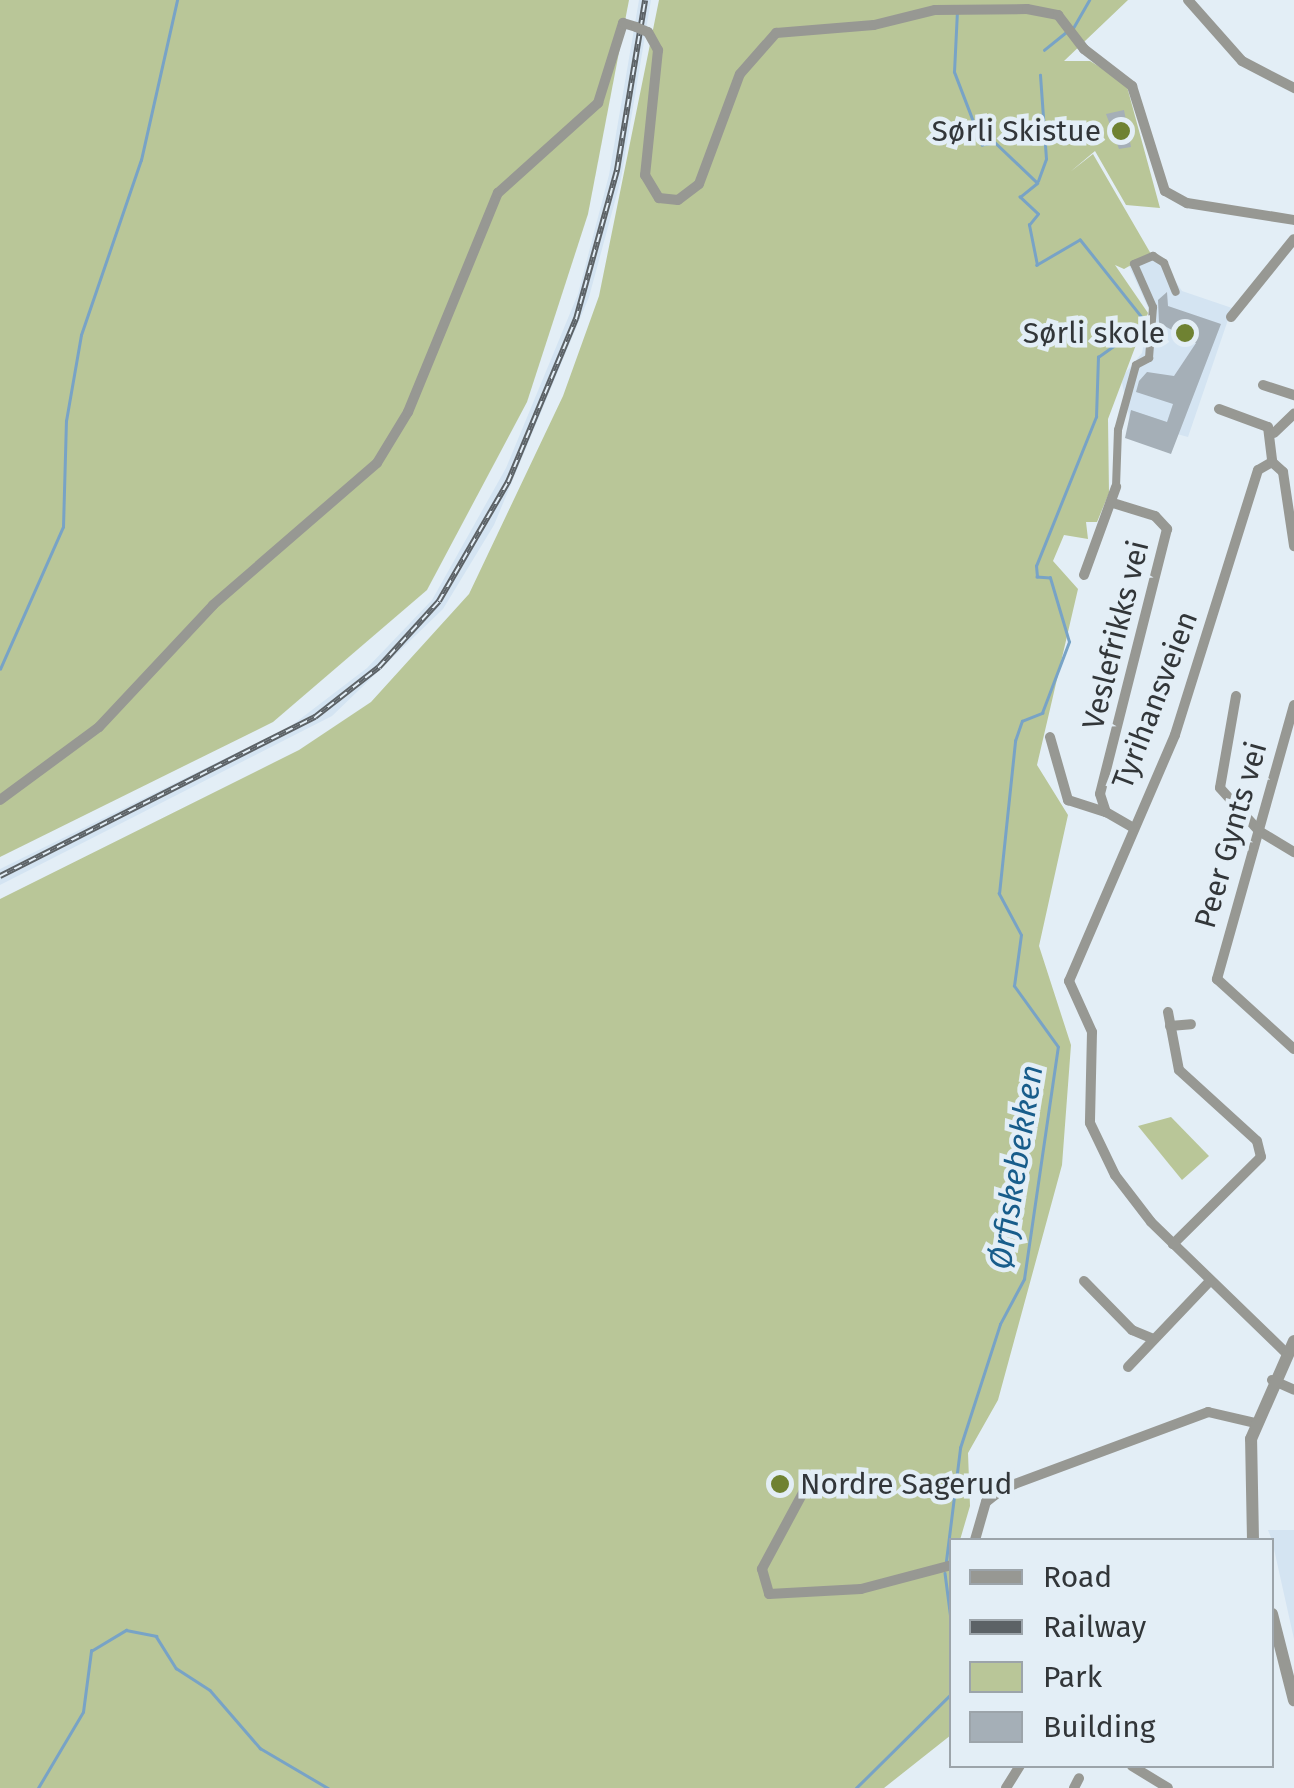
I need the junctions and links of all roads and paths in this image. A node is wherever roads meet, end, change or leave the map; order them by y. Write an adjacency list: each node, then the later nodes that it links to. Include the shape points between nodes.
1 (1188, 0): 2 (street, via 1242,61)
2 (1294, 88)
3 (1294, 220): 20 (street, bridge, via 1187,203 1165,191 1132,86 1044,10 954,8 874,25 776,33 740,74 708,170 678,200 659,198 645,175 658,50 648,32 623,23 598,103 498,193 408,412 377,463 213,606 90,735)
4 (1294, 239): 6 (street)
5 (1176, 292): 13 (street, via 1164,262 1147,256 1134,264 1153,307 1149,358 1136,365 1118,430)
6 (1232, 317)
7 (1264, 385): 8 (street)
8 (1294, 395)
9 (1219, 410): 11 (street)
10 (1294, 414): 11 (street)
11 (1274, 434): 12 (street)
12 (1272, 462): 15 (street, via 1282,472); 22 (street, Tyrihansveien, via 1258,470 1175,735)
13 (1116, 487): 14 (street, Veslefrikks vei)
14 (1113, 503): 16 (street, Veslefrikks vei); 21 (street, Veslefrikks vei, via 1155,516 1166,528 1100,794)
15 (1294, 546)
16 (1084, 575)
17 (1236, 696): 23 (street, via 1220,788)
18 (1294, 705): 23 (street, Peer Gynts vei)
19 (1050, 737): 21 (street, Veslefrikks vei, via 1068,800)
20 (0, 800)
21 (1106, 812): 22 (street, Veslefrikks vei)
22 (1132, 827): 29 (street, Tyrihansveien, via 1069,981 1093,1046 1090,1123 1115,1175)
23 (1259, 831): 24 (street); 28 (street, Peer Gynts vei, via 1217,979)
24 (1294, 852)
25 (1168, 1012): 27 (street)
26 (1191, 1024): 27 (street)
27 (1170, 1026): 29 (street, via 1179,1070 1257,1141 1261,1157)
28 (1294, 1048)
29 (1173, 1244): 30 (street)
30 (1210, 1280): 32 (street); 33 (street)
31 (1084, 1281): 32 (street, via 1132,1330)
32 (1150, 1338): 34 (street)
33 (1290, 1347): 35 (street)
34 (1128, 1367)
35 (1271, 1380): 36 (street); 37 (street)
36 (1294, 1390)
37 (1256, 1423): 39 (street, via 1208,1412 988,1498); 40 (street, via 1247,1474)
38 (804, 1489): 41 (street, via 762,1569 769,1594 861,1590)
39 (976, 1538)
40 (1254, 1538)
41 (949, 1566)
42 (1274, 1622): 43 (street)
43 (1294, 1700)
44 (1135, 1768): 45 (street)
45 (1168, 1788)

